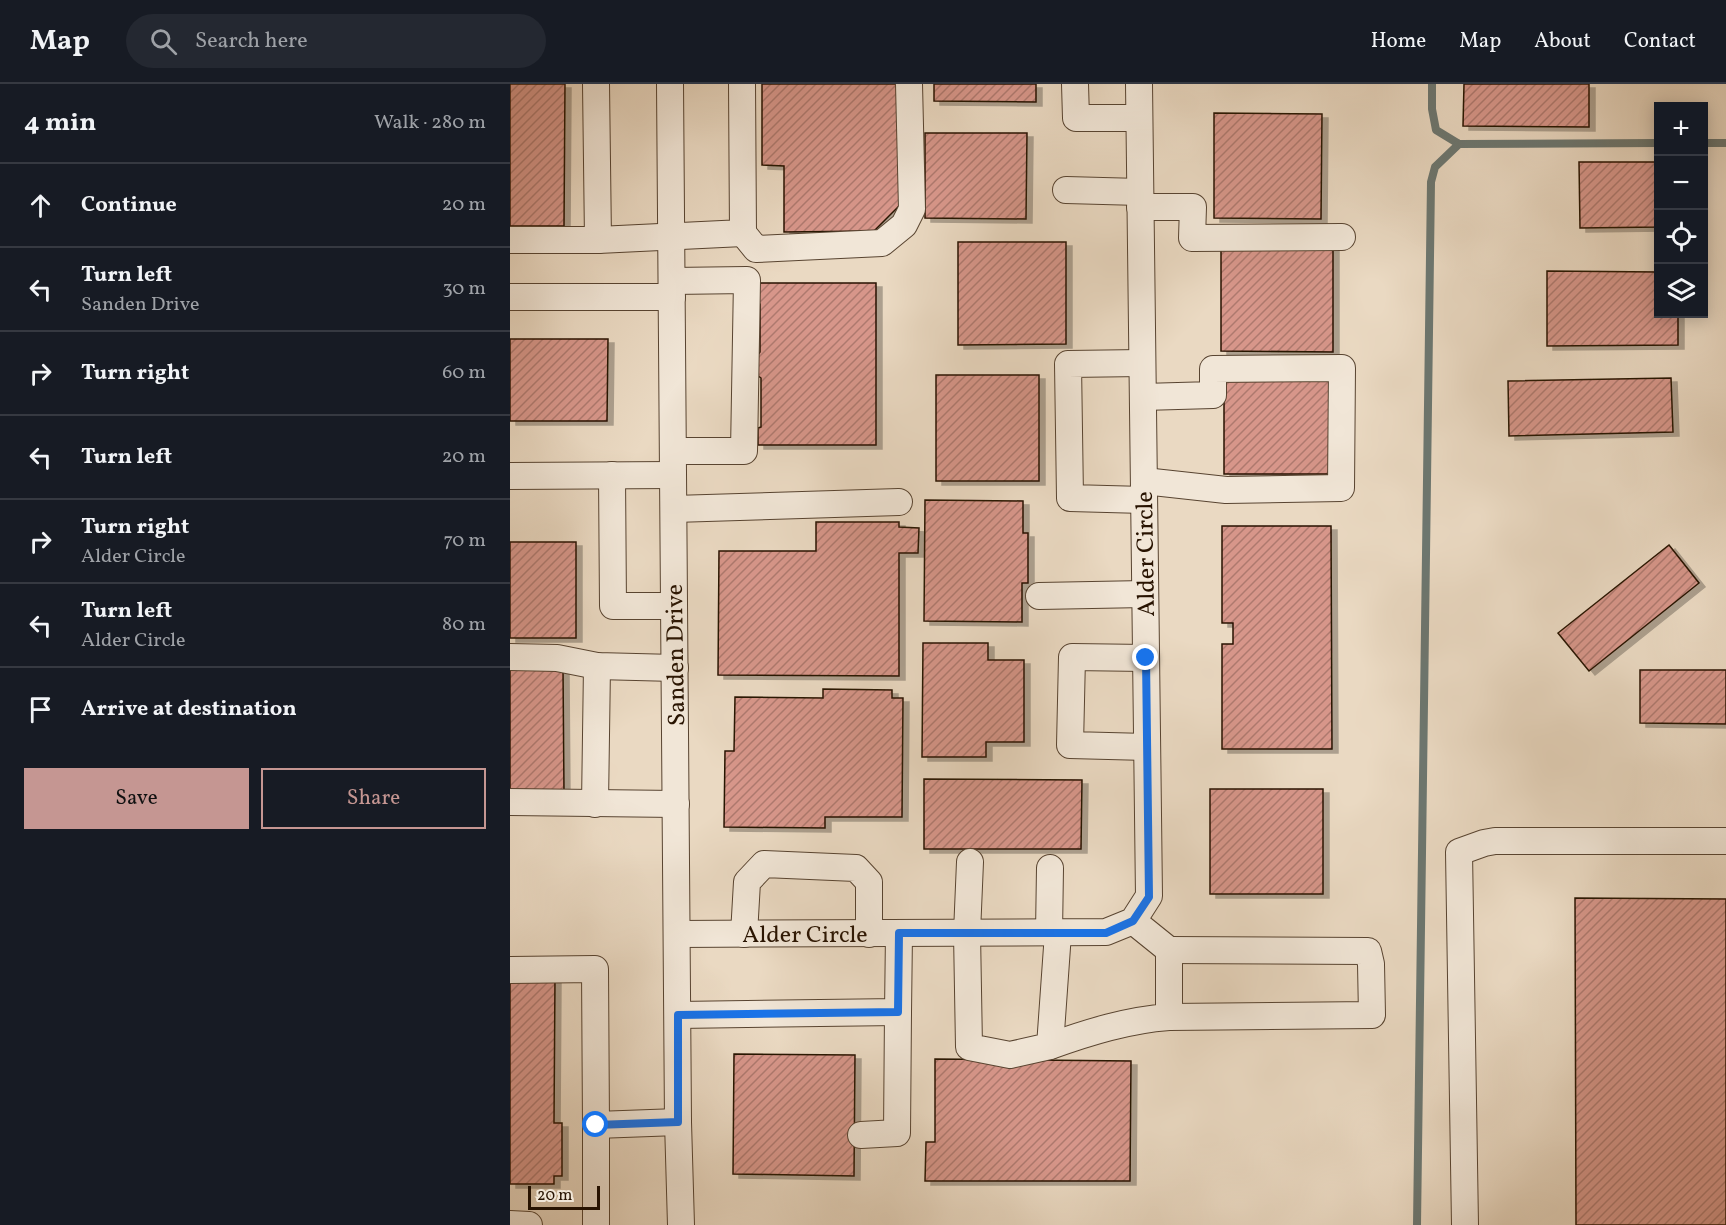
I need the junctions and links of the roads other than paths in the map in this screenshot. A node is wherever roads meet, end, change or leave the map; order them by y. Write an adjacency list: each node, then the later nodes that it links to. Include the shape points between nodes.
1 (596, 84): 14 (street)
2 (670, 84): 11 (street, Sanden Drive)
3 (742, 84): 10 (street)
4 (909, 84): 10 (street, via 912,208 904,225 882,243 756,249)
5 (1075, 84): 7 (street, via 1076,118)
6 (1139, 84): 7 (street, Alder Circle)
7 (1139, 118): 9 (street, Alder Circle)
8 (1066, 190): 9 (street)
9 (1140, 200): 12 (street, via 1193,207 1192,238); 17 (street, Alder Circle)
10 (743, 233): 11 (street)
11 (671, 236): 14 (street); 15 (street, Sanden Drive)
12 (1342, 237)
13 (510, 240): 14 (street)
14 (598, 240)
15 (672, 289): 16 (street); 19 (street, Sanden Drive); 19 (street, via 747,280 744,451)
16 (510, 297)
17 (1142, 363): 18 (street, Alder Circle); 22 (street, via 1068,364 1070,498)
18 (1143, 397): 22 (street, Alder Circle); 22 (street, via 1213,395 1213,369 1342,368 1341,488)
19 (673, 463): 21 (street); 24 (street, Sanden Drive)
20 (510, 476): 21 (street)
21 (612, 476): 27 (street, via 613,606)
22 (1144, 490): 25 (street, Alder Circle)
23 (899, 502): 24 (street)
24 (674, 509): 27 (street, Sanden Drive)
25 (1145, 594): 26 (street); 29 (street, Alder Circle)
26 (1039, 596)
27 (674, 606): 31 (street, Sanden Drive)
28 (510, 657): 30 (street, via 557,658)
29 (1146, 658): 32 (street, Alder Circle); 32 (street, via 1072,657 1070,746)
30 (597, 666): 31 (street); 34 (street)
31 (675, 668): 35 (street, Sanden Drive)
32 (1147, 747): 39 (street, Alder Circle, via 1149,897)
33 (510, 802): 34 (street)
34 (595, 804): 35 (street)
35 (676, 804): 43 (street, Sanden Drive)
36 (1726, 841): 59 (street, via 1495,841 1460,852)
37 (970, 862): 41 (street)
38 (1050, 868): 42 (street)
39 (1133, 921): 42 (street, Alder Circle, via 1106,933); 46 (street)
40 (899, 933): 41 (street, Alder Circle); 45 (street, Alder Circle); 48 (street)
41 (968, 933): 42 (street, Alder Circle); 51 (street, via 969,1047 1010,1055)
42 (1053, 933): 51 (street)
43 (677, 934): 44 (street, Alder Circle); 49 (street, Sanden Drive)
44 (744, 934): 45 (street, Alder Circle); 45 (street, via 747,882 764,864 856,868 869,882)
45 (869, 934)
46 (1169, 950): 50 (street); 50 (street, via 1368,951 1372,1015)
47 (510, 970): 53 (street, via 595,969)
48 (898, 1012): 49 (street); 54 (street, via 897,1132)
49 (678, 1015): 52 (street, Sanden Drive)
50 (1169, 1017): 51 (street, via 1090,1032)
51 (1050, 1046)
52 (678, 1122): 53 (street); 58 (street, Sanden Drive)
53 (596, 1125): 57 (street)
54 (861, 1134)
55 (510, 1224): 56 (street)
56 (529, 1225)
57 (596, 1225)
58 (681, 1225)
59 (1465, 1225)

